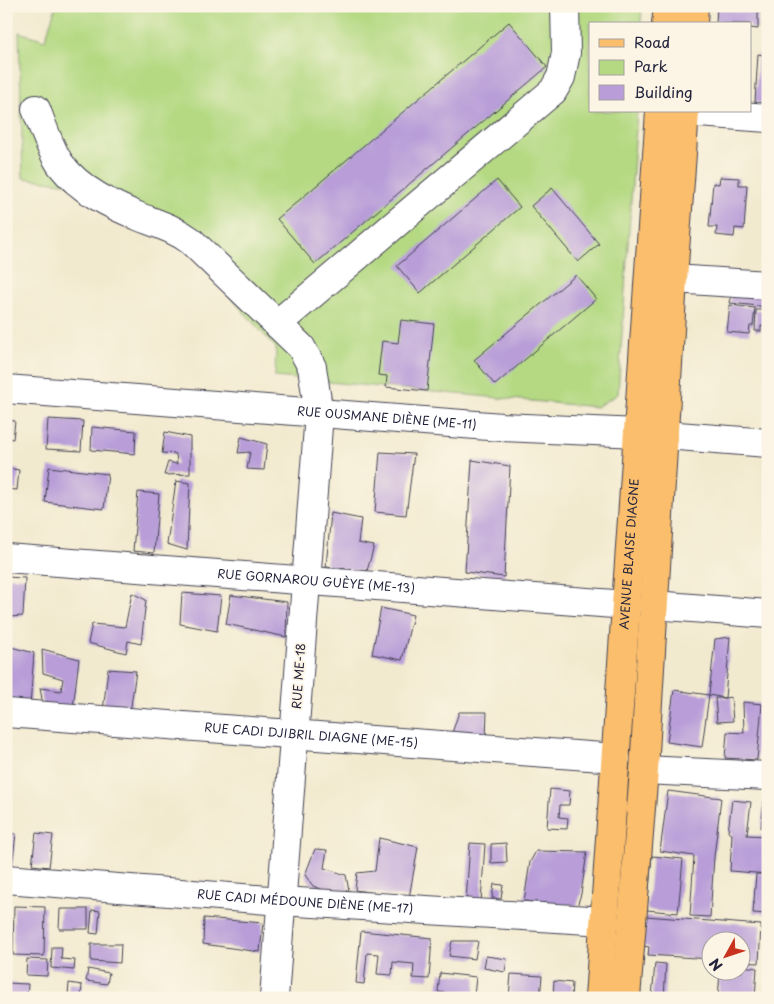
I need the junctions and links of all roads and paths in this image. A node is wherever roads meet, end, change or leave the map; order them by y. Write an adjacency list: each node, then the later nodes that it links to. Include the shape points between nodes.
1 (565, 6): 11 (street, via 566,53 561,77 552,91)
2 (668, 6): 4 (main road)
3 (694, 6): 5 (main road)
4 (666, 22)
5 (692, 22)
6 (36, 109): 11 (street, RUE ME-18, via 60,164 80,184 92,194 137,216 178,231)
7 (677, 112): 8 (street); 9 (main road, AVENUE BLAISE DIAGNE); 14 (main road, AVENUE BLAISE DIAGNE)
8 (768, 118)
9 (673, 279): 10 (street); 14 (main road, AVENUE BLAISE DIAGNE)
10 (768, 285)
11 (277, 324): 13 (street, RUE ME-18, via 301,347 312,367)
12 (6, 389): 13 (street, RUE OUSMANE DIÈNE (ME-11))
13 (319, 414): 14 (street, RUE OUSMANE DIÈNE (ME-11)); 17 (street, RUE ME-18)
14 (652, 434): 15 (street, RUE OUSMANE DIÈNE (ME-11)); 18 (main road, AVENUE BLAISE DIAGNE); 19 (main road, AVENUE BLAISE DIAGNE)
15 (768, 443)
16 (6, 558): 17 (street, RUE GORNAROU GUÈYE (ME-13))
17 (306, 581): 18 (street, RUE GORNAROU GUÈYE (ME-13)); 22 (street, RUE ME-18)
18 (627, 605): 23 (main road, AVENUE BLAISE DIAGNE)
19 (654, 605): 20 (street); 24 (main road, AVENUE BLAISE DIAGNE)
20 (768, 614)
21 (6, 713): 22 (street, RUE CADI DJIBRIL DIAGNE (ME-15))
22 (294, 734): 23 (street, RUE CADI DJIBRIL DIAGNE (ME-15)); 27 (street, RUE ME-18)
23 (616, 758): 28 (main road, AVENUE BLAISE DIAGNE)
24 (644, 770): 25 (street); 31 (main road, AVENUE BLAISE DIAGNE)
25 (768, 776)
26 (6, 879): 27 (street, RUE CADI MÉDOUNE DIÈNE (ME-17))
27 (282, 901): 28 (street, RUE CADI MÉDOUNE DIÈNE (ME-17)); 29 (street, RUE ME-18)
28 (605, 921): 30 (main road, AVENUE BLAISE DIAGNE)
29 (274, 998)
30 (599, 998)
31 (626, 998)

